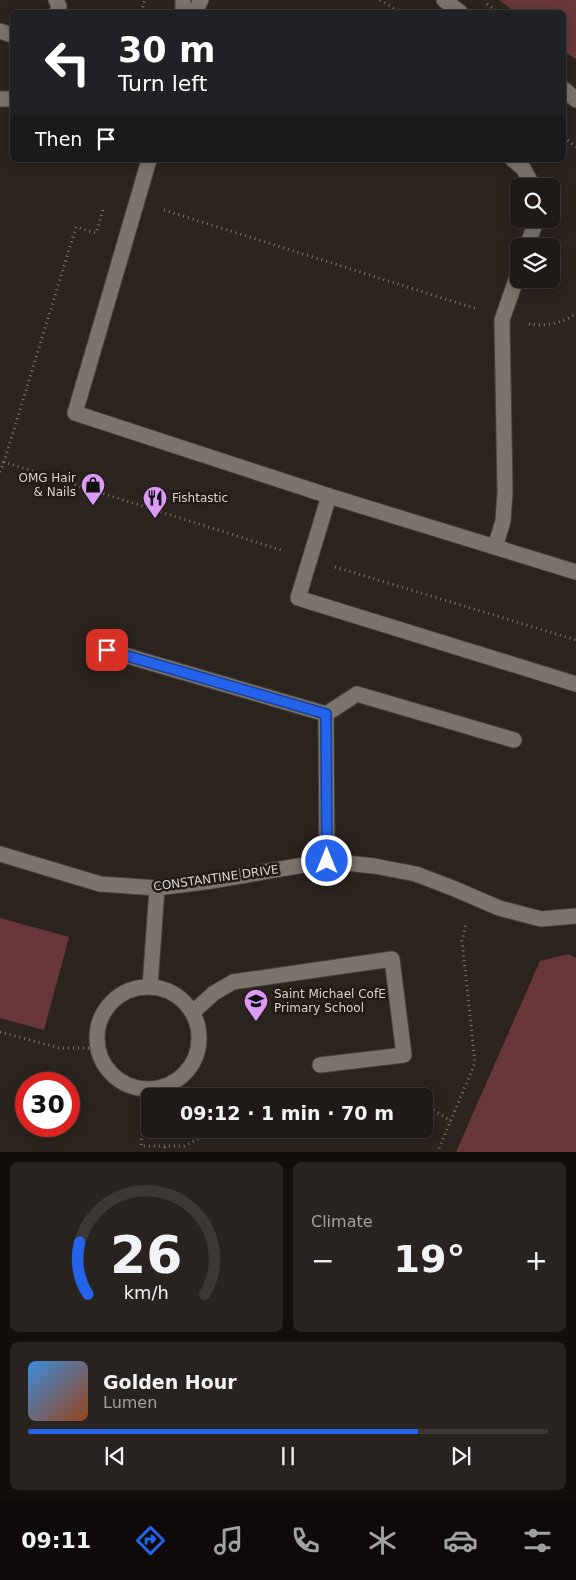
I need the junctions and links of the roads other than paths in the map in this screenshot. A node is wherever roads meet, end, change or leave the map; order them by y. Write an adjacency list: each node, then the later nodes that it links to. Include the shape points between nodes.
1 (444, 0): 2 (street)
2 (457, 10)
3 (566, 91): 4 (street)
4 (576, 100)
5 (148, 162): 9 (street, via 75,413)
6 (516, 162): 7 (street)
7 (529, 178)
8 (513, 288): 10 (street, via 502,317 505,492 503,521)
9 (329, 496): 10 (street); 13 (street, via 298,598)
10 (495, 547): 11 (street)
11 (576, 572)
12 (107, 650): 14 (street)
13 (576, 684)
14 (326, 714): 15 (street, via 357,694); 17 (street)
15 (514, 740)
16 (0, 854): 18 (street, CONSTANTINE DRIVE, via 100,884)
17 (327, 861): 18 (street, CONSTANTINE DRIVE); 19 (street, CONSTANTINE DRIVE, via 416,874 499,908 541,919)
18 (157, 888): 20 (street)
19 (576, 916)
20 (150, 986): 21 (street, via 167,990 182,999); 21 (street, via 134,988 118,996 98,1023 96,1040 100,1057 108,1072 121,1082 137,1089 154,1090 171,1085 184,1075 195,1061 200,1045 199,1028)
21 (193, 1012): 22 (street, via 214,993 233,982 392,959 404,1055)
22 (320, 1065)

